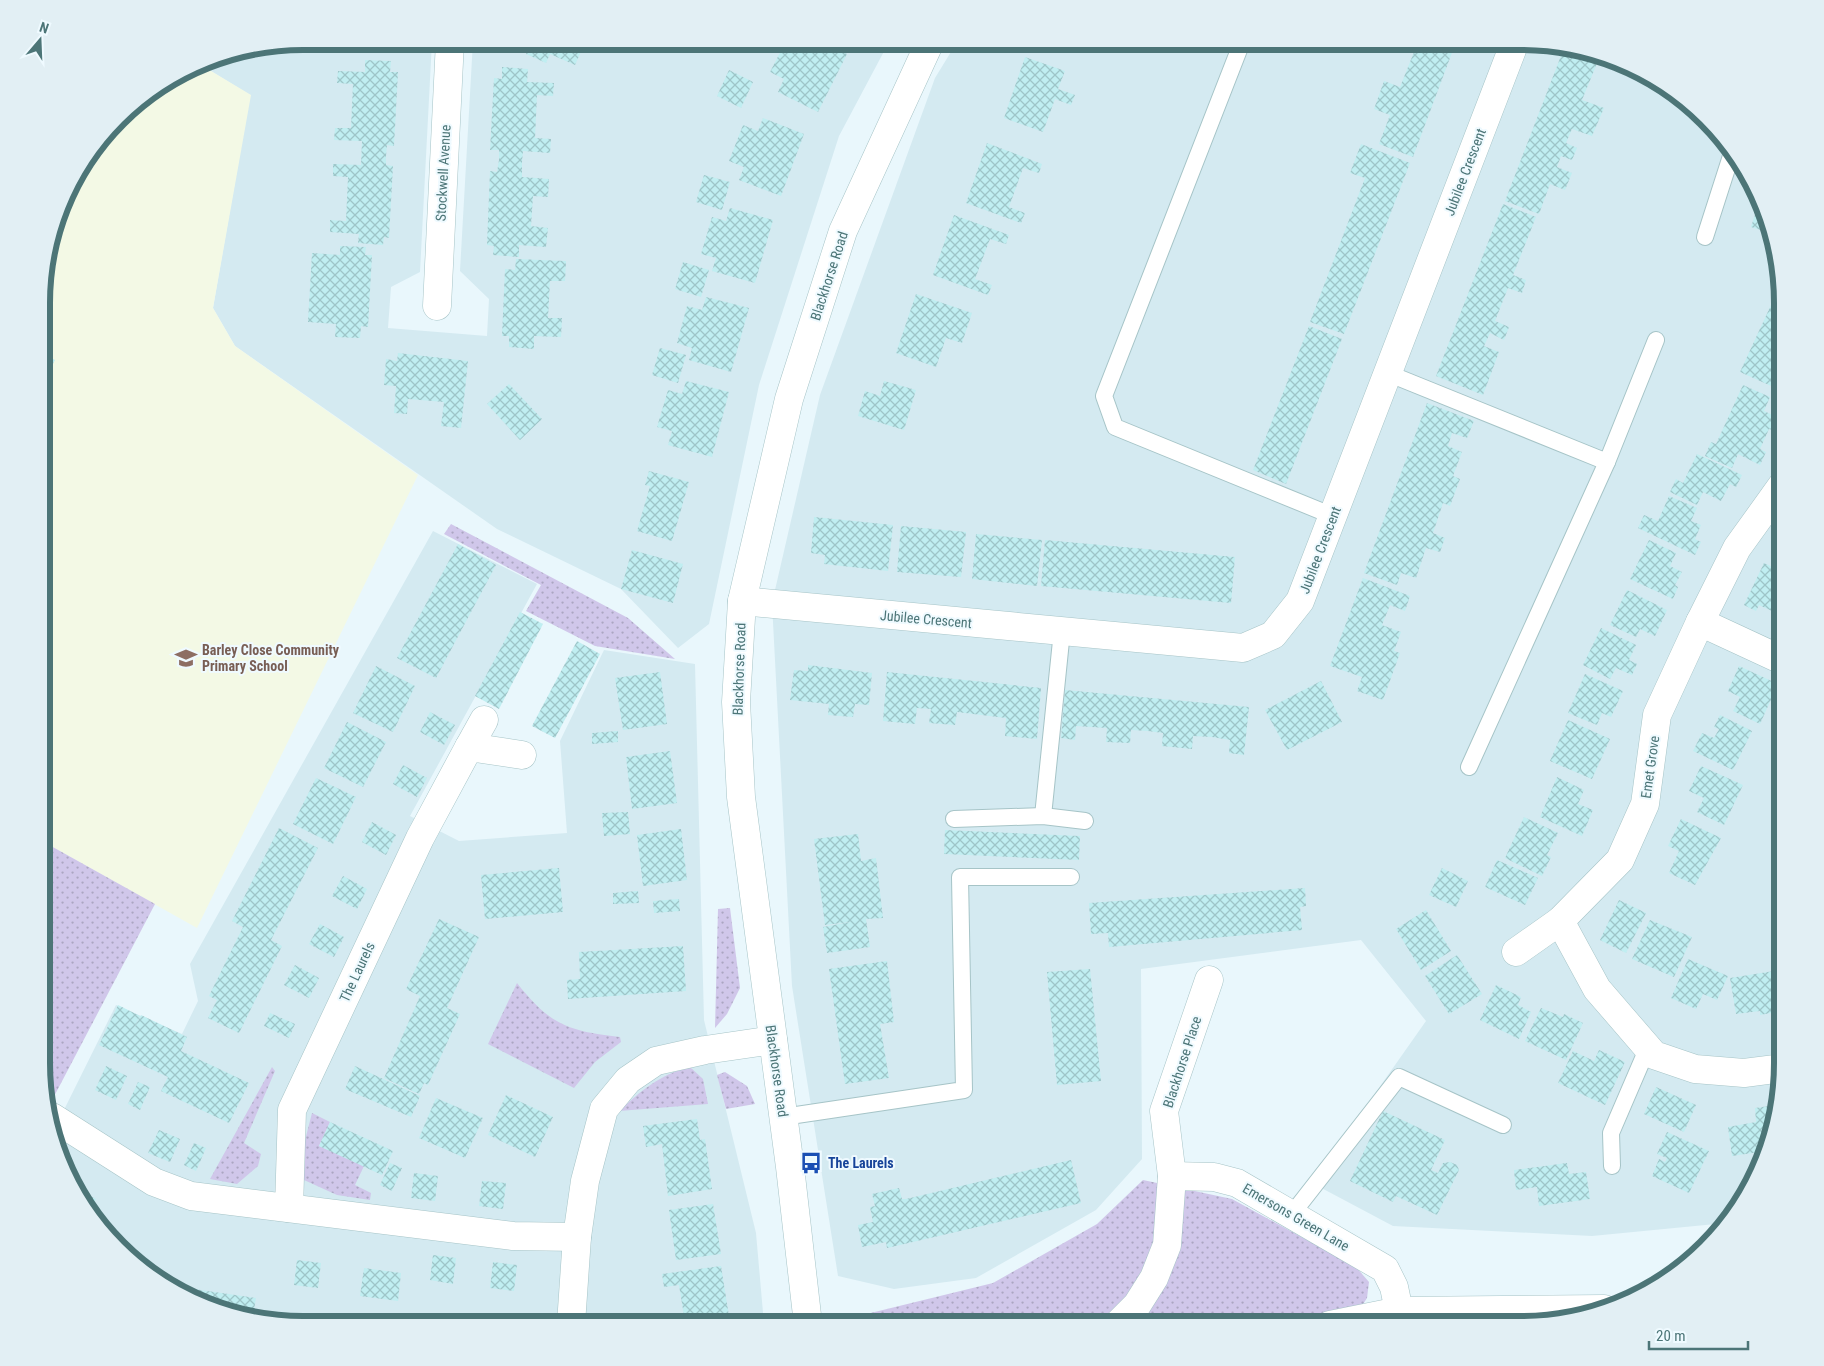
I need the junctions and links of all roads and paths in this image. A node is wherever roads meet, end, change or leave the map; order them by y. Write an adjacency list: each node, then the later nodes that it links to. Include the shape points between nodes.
1 (450, 50): 7 (street, Stockwell Avenue)
2 (926, 50): 13 (street, Blackhorse Road, via 843,231 789,399)
3 (1239, 50): 12 (lane, via 1104,396 1115,427)
4 (1512, 50): 9 (street, Jubilee Crescent)
5 (1730, 161): 6 (lane)
6 (1705, 237)
7 (437, 306)
8 (1656, 340): 10 (lane)
9 (1388, 373): 10 (lane); 12 (street, Jubilee Crescent)
10 (1607, 462): 20 (lane)
11 (1774, 497): 14 (street, Emet Grove, via 1737,548)
12 (1333, 516): 15 (street, Jubilee Crescent, via 1300,601 1273,635 1243,648)
13 (742, 601): 15 (street, Jubilee Crescent); 28 (street, Blackhorse Road, via 736,702 741,797)
14 (1700, 622): 16 (street); 25 (street, Emet Grove, via 1657,715 1645,804 1620,860)
15 (1062, 631): 21 (lane)
16 (1774, 656)
17 (484, 720): 18 (street, The Laurels)
18 (469, 747): 19 (street); 36 (street, The Laurels, via 420,838 292,1110)
19 (522, 756)
20 (1469, 767)
21 (1043, 816): 22 (lane); 23 (lane)
22 (954, 819)
23 (1085, 821)
24 (1071, 877): 31 (lane, via 960,877 964,1090)
25 (1560, 921): 26 (street, Emet Grove); 29 (street, via 1597,989)
26 (1516, 952)
27 (1209, 980): 35 (street, Blackhorse Place, via 1164,1111)
28 (773, 1040): 31 (street, Blackhorse Road); 38 (street, via 656,1061 628,1080 604,1109 585,1180)
29 (1648, 1048): 30 (street, via 1654,1055 1695,1069 1744,1073); 34 (lane, via 1611,1133)
30 (1774, 1069)
31 (783, 1117): 42 (street, Blackhorse Road)
32 (57, 1120): 36 (street, via 154,1182 191,1196)
33 (1502, 1125): 37 (lane, via 1399,1077)
34 (1612, 1166)
35 (1172, 1176): 37 (street, Emersons Green Lane, via 1214,1177 1237,1183); 43 (street, via 1168,1245 1154,1278 1137,1306)
36 (289, 1208): 38 (street, via 513,1236)
37 (1292, 1214): 39 (street, Emersons Green Lane, via 1385,1269 1394,1287)
38 (577, 1237): 41 (street)
39 (1399, 1312): 40 (street); 44 (street)
40 (1544, 1315)
41 (572, 1316)
42 (807, 1316)
43 (1126, 1316)
44 (1378, 1316)

